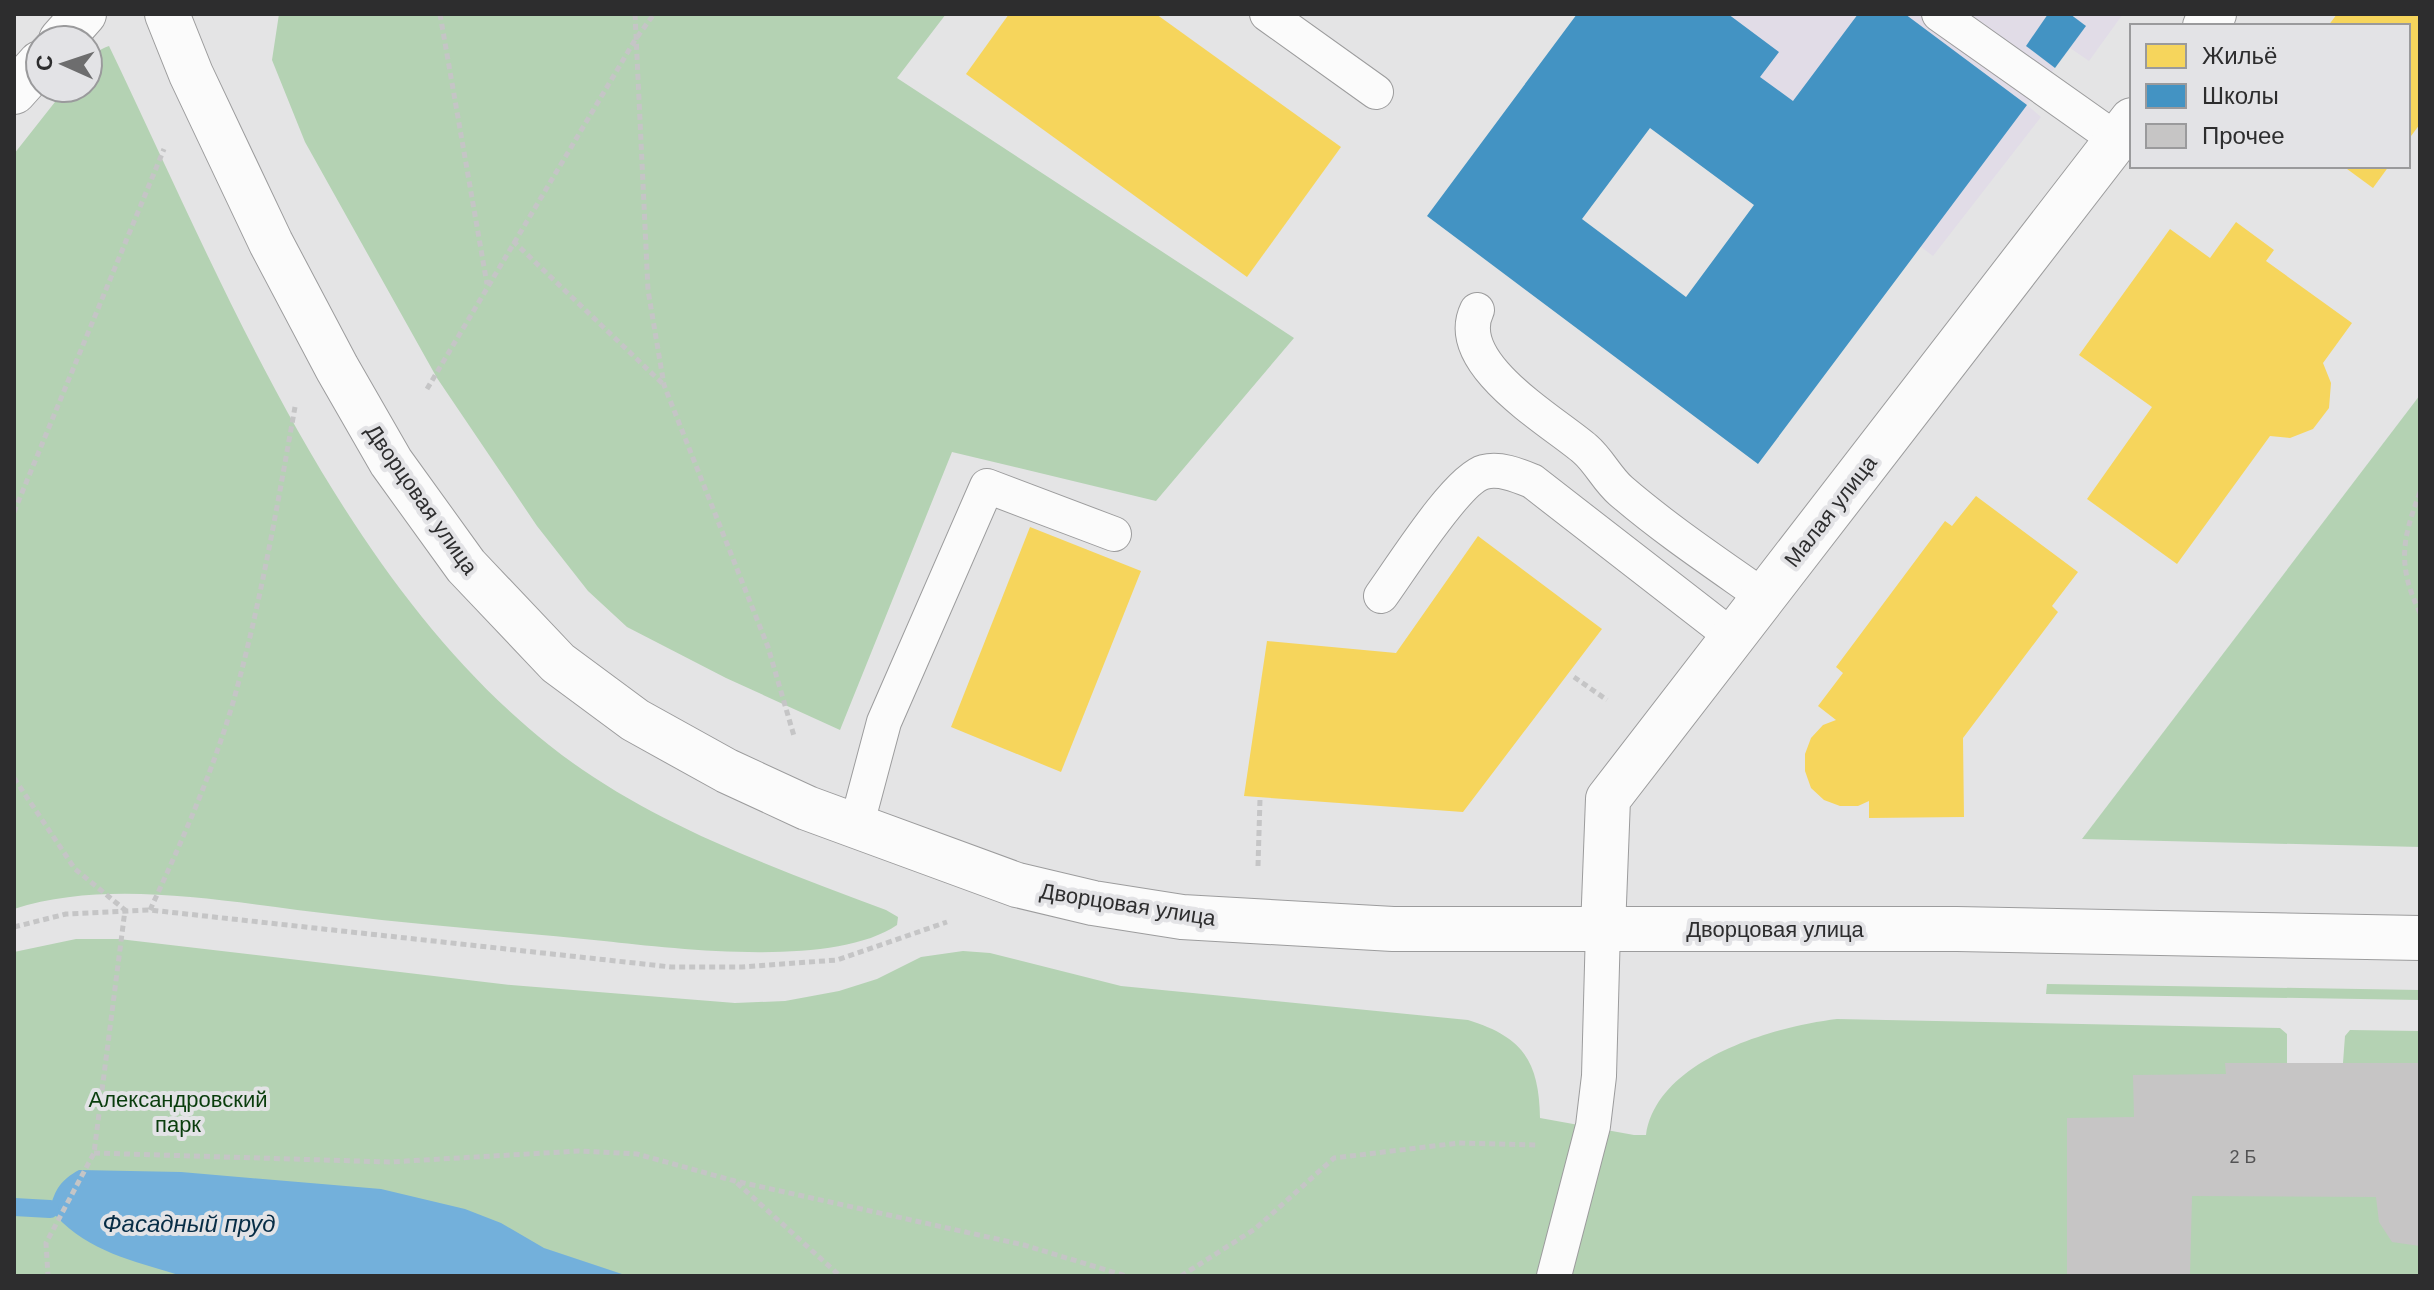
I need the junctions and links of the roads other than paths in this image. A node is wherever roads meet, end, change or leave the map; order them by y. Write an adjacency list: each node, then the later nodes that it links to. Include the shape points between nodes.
1 (167, 14): 11 (main road, Дворцовая улица, via 271,243 322,341 391,462 466,566 558,663 635,720 727,771)
2 (1267, 14): 4 (lane)
3 (1939, 14): 5 (lane)
4 (1376, 92)
5 (2124, 130): 9 (main road, Малая улица)
6 (1477, 310): 9 (lane, via 1472,340 1489,368 1517,396 1588,451 1619,489)
7 (1114, 534): 11 (lane, via 987,486 884,722)
8 (1381, 596): 10 (lane, via 1463,484 1484,472 1508,472 1532,481)
9 (1764, 597): 10 (main road, Малая улица)
10 (1733, 637): 12 (main road, Малая улица, via 1608,799)
11 (856, 827): 12 (main road, Дворцовая улица, via 1017,885 1182,917 1393,929)
12 (1603, 929): 13 (main road, Дворцовая улица); 14 (lane, via 1593,1126)
13 (2420, 938)
14 (1554, 1276)

